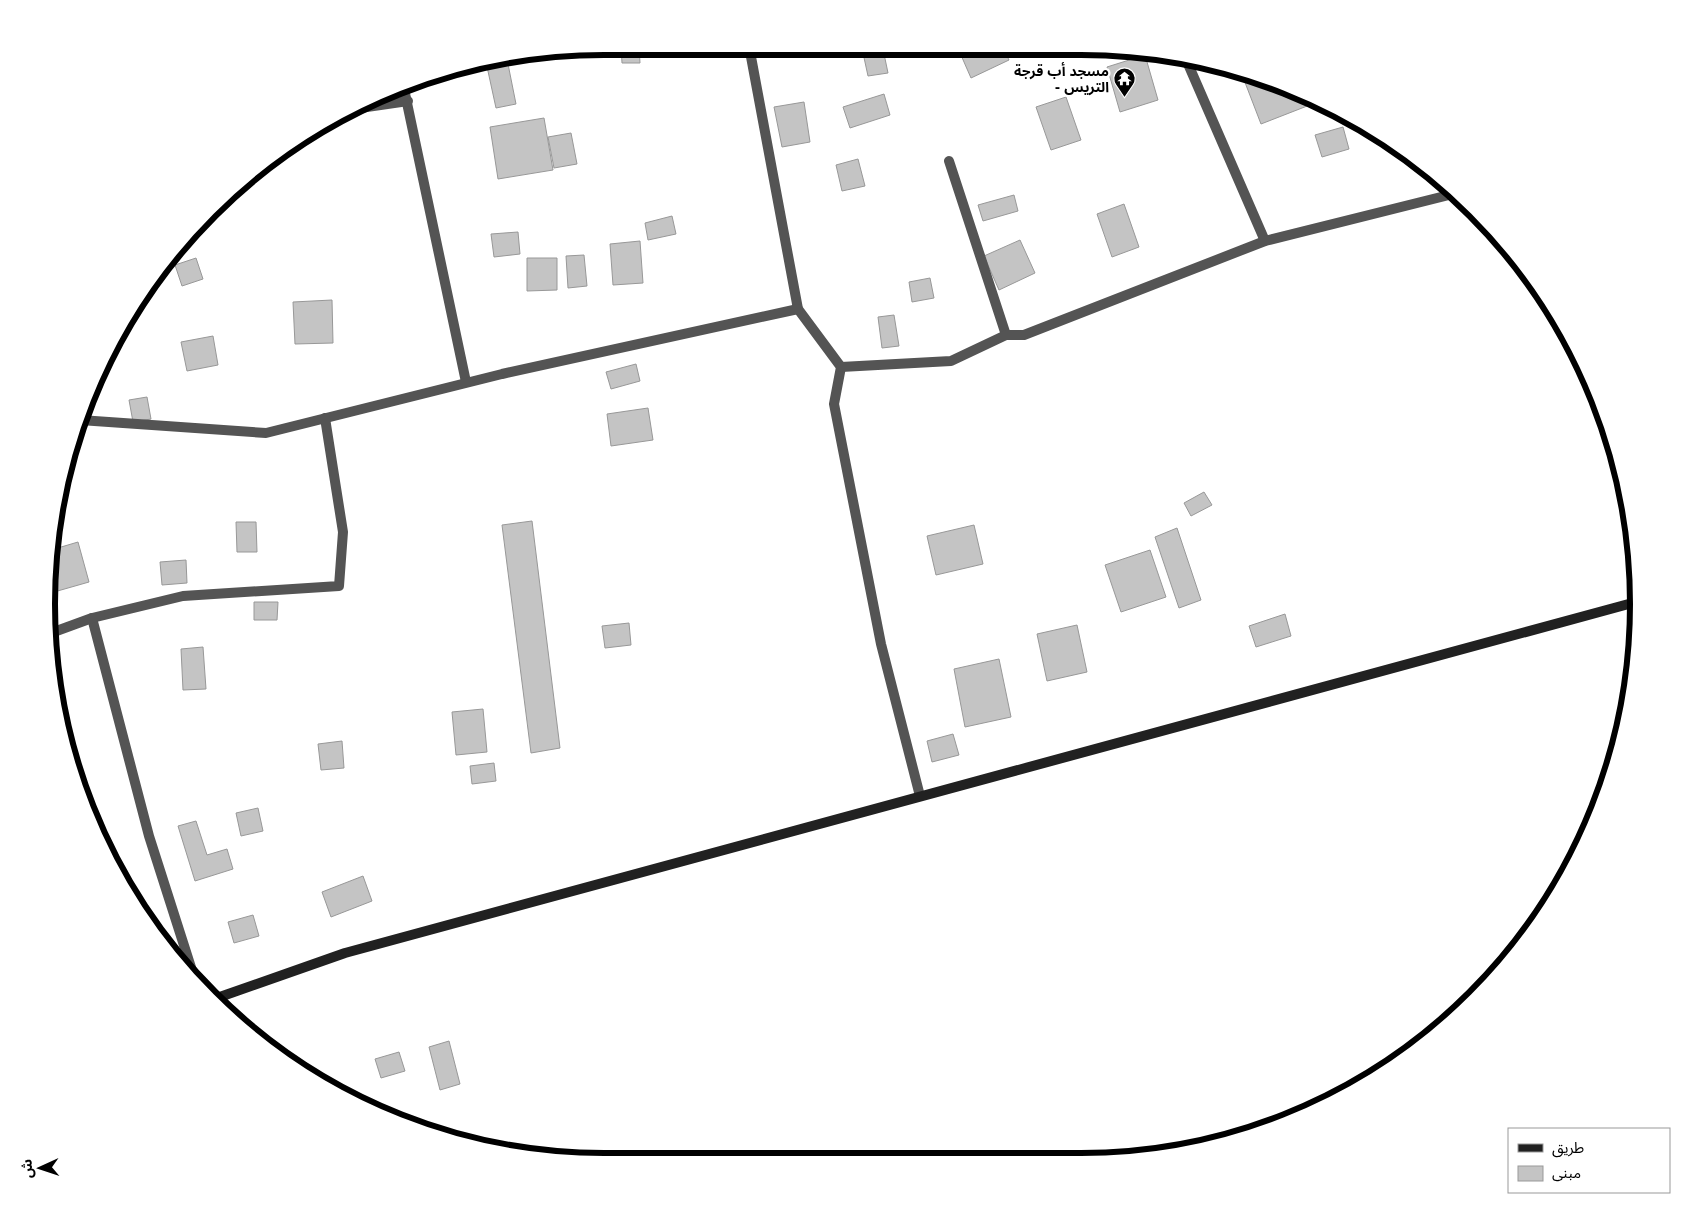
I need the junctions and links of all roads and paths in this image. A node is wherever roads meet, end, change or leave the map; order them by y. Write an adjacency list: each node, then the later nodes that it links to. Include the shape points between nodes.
1 (751, 55): 9 (street)
2 (1190, 66): 8 (street)
3 (406, 93): 4 (street)
4 (408, 101): 5 (street); 12 (street)
5 (374, 106)
6 (949, 161): 10 (street)
7 (1447, 195): 8 (street)
8 (1265, 240): 10 (street, via 1024,334)
9 (798, 309): 11 (street); 12 (street)
10 (1006, 335): 11 (street, via 951,361)
11 (841, 367): 18 (street, via 834,404 881,644)
12 (466, 382): 13 (street)
13 (325, 418): 14 (street, via 266,433); 16 (street, via 343,532 339,586 183,596)
14 (87, 420)
15 (1630, 604): 18 (street)
16 (92, 618): 17 (street); 19 (street, via 149,836)
17 (56, 631)
18 (920, 796): 20 (street, via 346,953)
19 (190, 965)
20 (221, 997)

